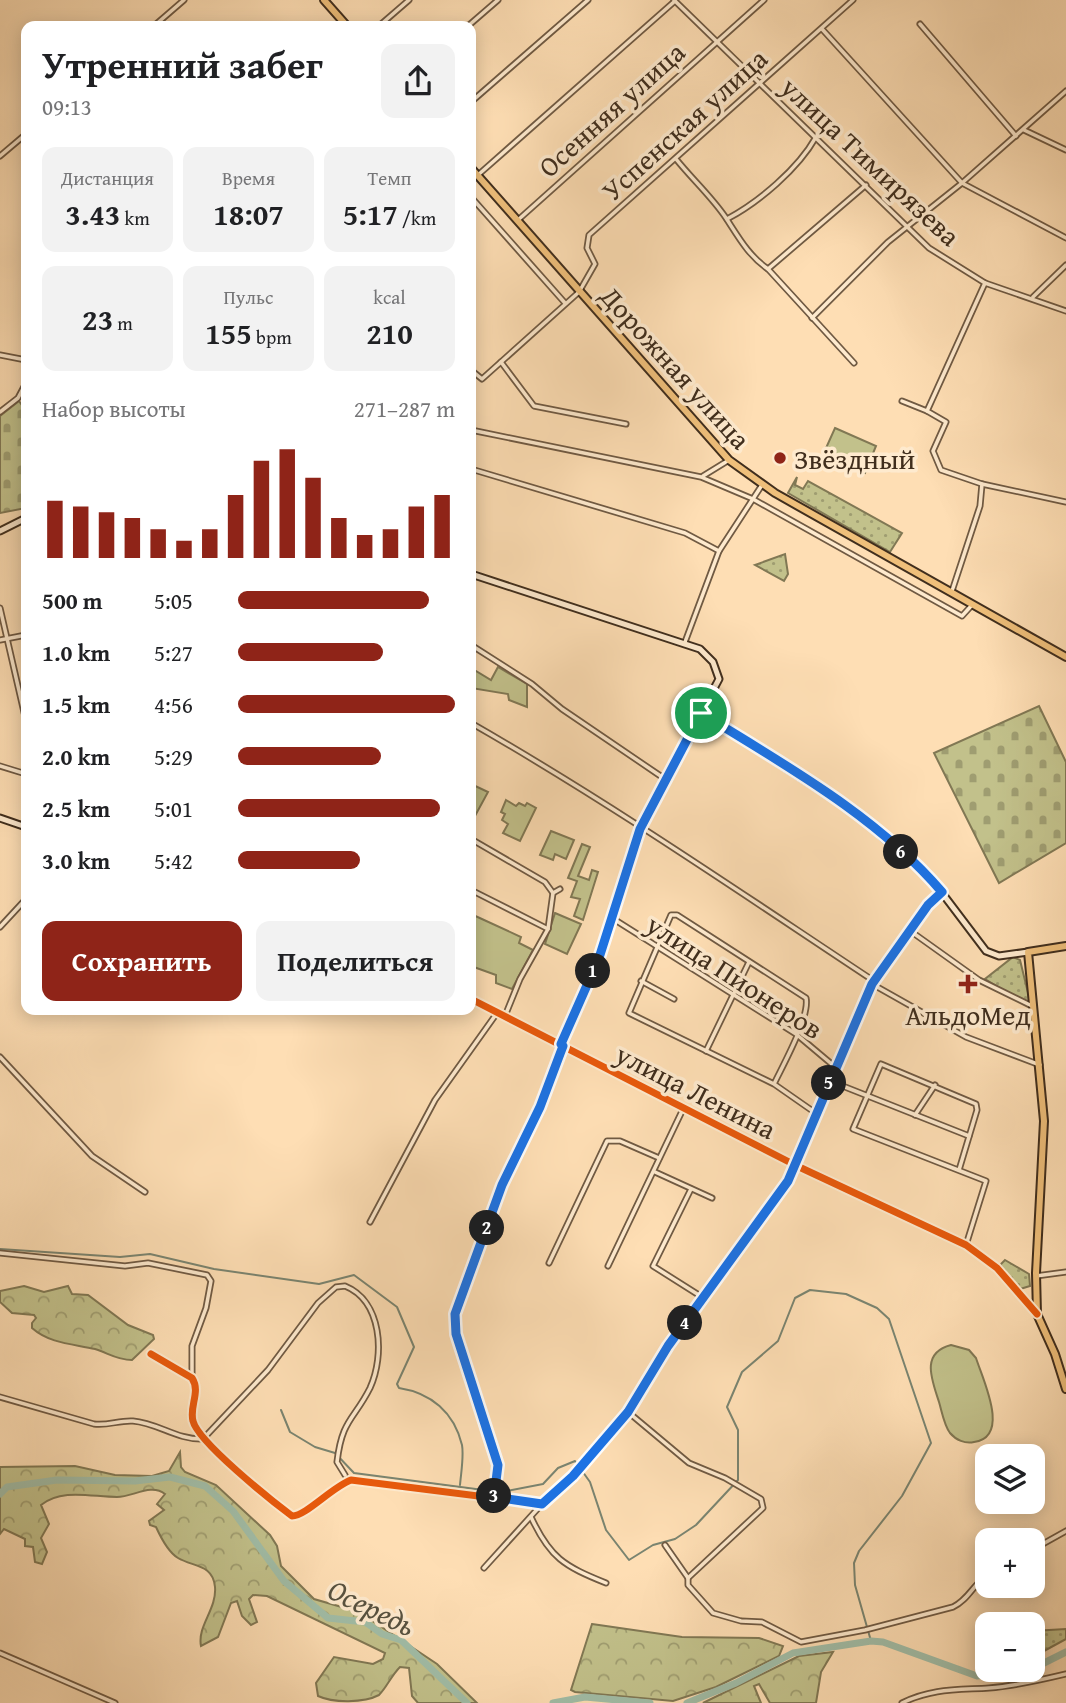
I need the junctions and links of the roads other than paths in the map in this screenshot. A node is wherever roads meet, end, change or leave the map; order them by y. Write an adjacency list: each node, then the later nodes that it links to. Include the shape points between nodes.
1 (184, 0): 9 (street)
2 (324, 0): 10 (main road)
3 (409, 0): 11 (street)
4 (498, 0): 12 (street)
5 (588, 0): 18 (street)
6 (675, 0): 15 (street, улица Тимирязева); 26 (street)
7 (764, 0): 15 (street, Осенняя улица)
8 (853, 0): 14 (street, Успенская улица)
9 (160, 21)
10 (343, 21)
11 (385, 21)
12 (474, 21)
13 (920, 24): 20 (street)
14 (822, 29): 16 (street, Успенская улица); 27 (street)
15 (717, 41): 16 (street, улица Тимирязева); 31 (street, Осенняя улица)
16 (760, 83): 21 (street, улица Тимирязева); 25 (street, Успенская улица)
17 (1066, 91): 19 (street)
18 (476, 98)
19 (1024, 130): 20 (street); 23 (street)
20 (1016, 136): 27 (street)
21 (816, 137): 28 (street, улица Тимирязева); 30 (street, via 806,154)
22 (21, 139): 24 (street)
23 (1066, 150)
24 (0, 156)
25 (676, 159): 30 (street); 37 (street, Успенская улица, via 589,234 587,248 595,264)
26 (477, 176): 31 (main road, Дорожная улица)
27 (962, 183): 32 (street); 33 (street)
28 (866, 185): 32 (street, улица Тимирязева); 35 (street)
29 (476, 204): 39 (street)
30 (727, 219): 35 (street, via 756,261)
31 (517, 220): 37 (main road, Дорожная улица)
32 (909, 226): 36 (street, улица Тимирязева, via 929,248); 41 (street)
33 (1066, 238)
34 (1066, 265): 38 (street)
35 (768, 270): 41 (street)
36 (985, 283): 38 (street, улица Тимирязева); 49 (street)
37 (579, 292): 39 (street); 53 (main road, Дорожная улица)
38 (1033, 297): 40 (street, улица Тимирязева)
39 (565, 303): 44 (street)
40 (1066, 311)
41 (812, 318): 45 (street)
42 (0, 355): 43 (street)
43 (21, 359)
44 (501, 362): 46 (street, via 482,379); 51 (street, via 534,406)
45 (854, 363)
46 (476, 374)
47 (21, 392): 50 (street)
48 (902, 401): 49 (street)
49 (927, 411): 56 (street, via 946,422 933,451 941,470)
50 (0, 412)
51 (626, 424)
52 (476, 431): 55 (street)
53 (729, 460): 55 (street); 57 (main road, Дорожная улица)
54 (476, 470): 62 (street, via 685,533)
55 (701, 477): 58 (street)
56 (982, 484): 59 (street); 64 (street, via 980,506)
57 (762, 485): 58 (street); 64 (main road, Дорожная улица)
58 (752, 499): 62 (street); 65 (street, via 962,616)
59 (1066, 502)
60 (21, 520): 61 (main road)
61 (0, 531)
62 (719, 551): 70 (street)
63 (476, 575): 70 (main road)
64 (952, 593): 65 (main road, Дорожная улица)
65 (972, 605): 72 (main road, Дорожная улица)
66 (0, 608): 69 (street)
67 (21, 637): 69 (street)
68 (0, 640): 69 (street)
69 (10, 640): 73 (street)
70 (685, 642): 74 (main road, via 708,655 718,672 717,684)
71 (476, 648): 78 (street)
72 (1066, 657)
73 (21, 696)
74 (701, 713): 78 (street); 84 (main road, via 834,797)
75 (476, 726): 81 (street)
76 (0, 766): 77 (street)
77 (21, 772)
78 (665, 780): 81 (street)
79 (0, 818): 80 (main road)
80 (21, 825)
81 (640, 829): 88 (street); 97 (street)
82 (476, 842): 86 (street, via 545,883)
83 (560, 889): 86 (street)
84 (942, 892): 91 (street); 94 (main road, via 986,951 999,956)
85 (476, 893): 90 (street)
86 (553, 893): 90 (street)
87 (21, 904): 89 (street)
88 (612, 918): 93 (street, улица Пионеров); 105 (street)
89 (0, 927)
90 (548, 929): 103 (street)
91 (909, 930): 97 (street); 101 (street, via 979,980)
92 (1066, 946): 94 (main road)
93 (656, 948): 95 (street, via 675,914); 96 (street); 98 (street, улица Пионеров)
94 (1028, 953): 101 (main road)
95 (750, 961): 98 (street); 104 (street, via 806,998)
96 (641, 981): 99 (street); 106 (street, via 628,1010 631,1014)
97 (873, 983): 108 (street, via 966,1037); 109 (street)
98 (733, 996): 104 (street, улица Пионеров); 106 (street)
99 (674, 999)
100 (476, 1002): 102 (main road, улица Ленина)
101 (1035, 1007): 108 (main road)
102 (497, 1013): 103 (main road, улица Ленина); 125 (street, via 435,1100)
103 (505, 1016): 105 (main road, улица Ленина)
104 (796, 1034): 109 (street, улица Пионеров); 111 (street)
105 (562, 1045): 114 (main road, улица Ленина); 141 (street, via 540,1107 502,1185 455,1314 456,1334 498,1465)
106 (706, 1051): 111 (street)
107 (0, 1057): 123 (street, via 92,1156)
108 (1040, 1065): 131 (main road, via 1044,1138)
109 (835, 1067): 110 (street)
110 (830, 1081): 113 (street); 115 (street)
111 (774, 1084): 115 (street)
112 (935, 1085): 113 (street, via 883,1063); 116 (street); 117 (street, via 976,1104)
113 (867, 1096): 116 (street); 120 (street, via 853,1126 856,1131)
114 (684, 1107): 118 (street); 119 (main road, улица Ленина)
115 (817, 1114): 119 (street)
116 (915, 1115): 117 (street)
117 (969, 1136): 120 (street)
118 (659, 1158): 121 (street); 128 (street, via 620,1141 607,1141)
119 (797, 1166): 126 (main road, улица Ленина); 132 (street)
120 (959, 1170): 126 (street, via 986,1182)
121 (655, 1172): 122 (street); 129 (street)
122 (691, 1189): 124 (street); 132 (street, via 653,1266)
123 (145, 1192)
124 (712, 1198)
125 (370, 1222)
126 (965, 1245): 133 (main road, улица Ленина, via 998,1268)
127 (0, 1253): 135 (street, via 125,1266 148,1263 206,1275 211,1281 192,1346)
128 (549, 1263)
129 (608, 1266)
130 (1066, 1272): 131 (street)
131 (1036, 1276): 133 (main road)
132 (703, 1297): 138 (street)
133 (1037, 1314): 136 (main road, улица Ленина)
134 (150, 1354): 135 (street)
135 (192, 1378): 139 (street, via 196,1389 193,1422)
136 (1066, 1389)
137 (0, 1398): 139 (street, via 94,1424 132,1421)
138 (628, 1412): 142 (street, via 573,1476); 148 (street, via 690,1463 761,1499 763,1508)
139 (203, 1439): 140 (street, via 268,1370 318,1303 336,1287 345,1286 374,1314 378,1329 370,1387 342,1433 337,1462); 141 (street, via 292,1516 302,1514 330,1490 351,1480)
140 (345, 1475)
141 (494, 1497): 142 (street)
142 (542, 1504): 143 (street)
143 (531, 1517): 147 (street); 149 (street, via 551,1552 574,1569)
144 (1066, 1531): 145 (street)
145 (1045, 1543)
146 (666, 1545): 148 (street)
147 (484, 1568)
148 (688, 1578): 150 (street, via 688,1586 713,1612 762,1622 801,1642 872,1629 963,1602)
149 (606, 1583)
150 (975, 1583)
151 (0, 1653): 153 (street)
152 (1066, 1674): 154 (street, via 989,1688 951,1688)
153 (115, 1703)
154 (902, 1703)

